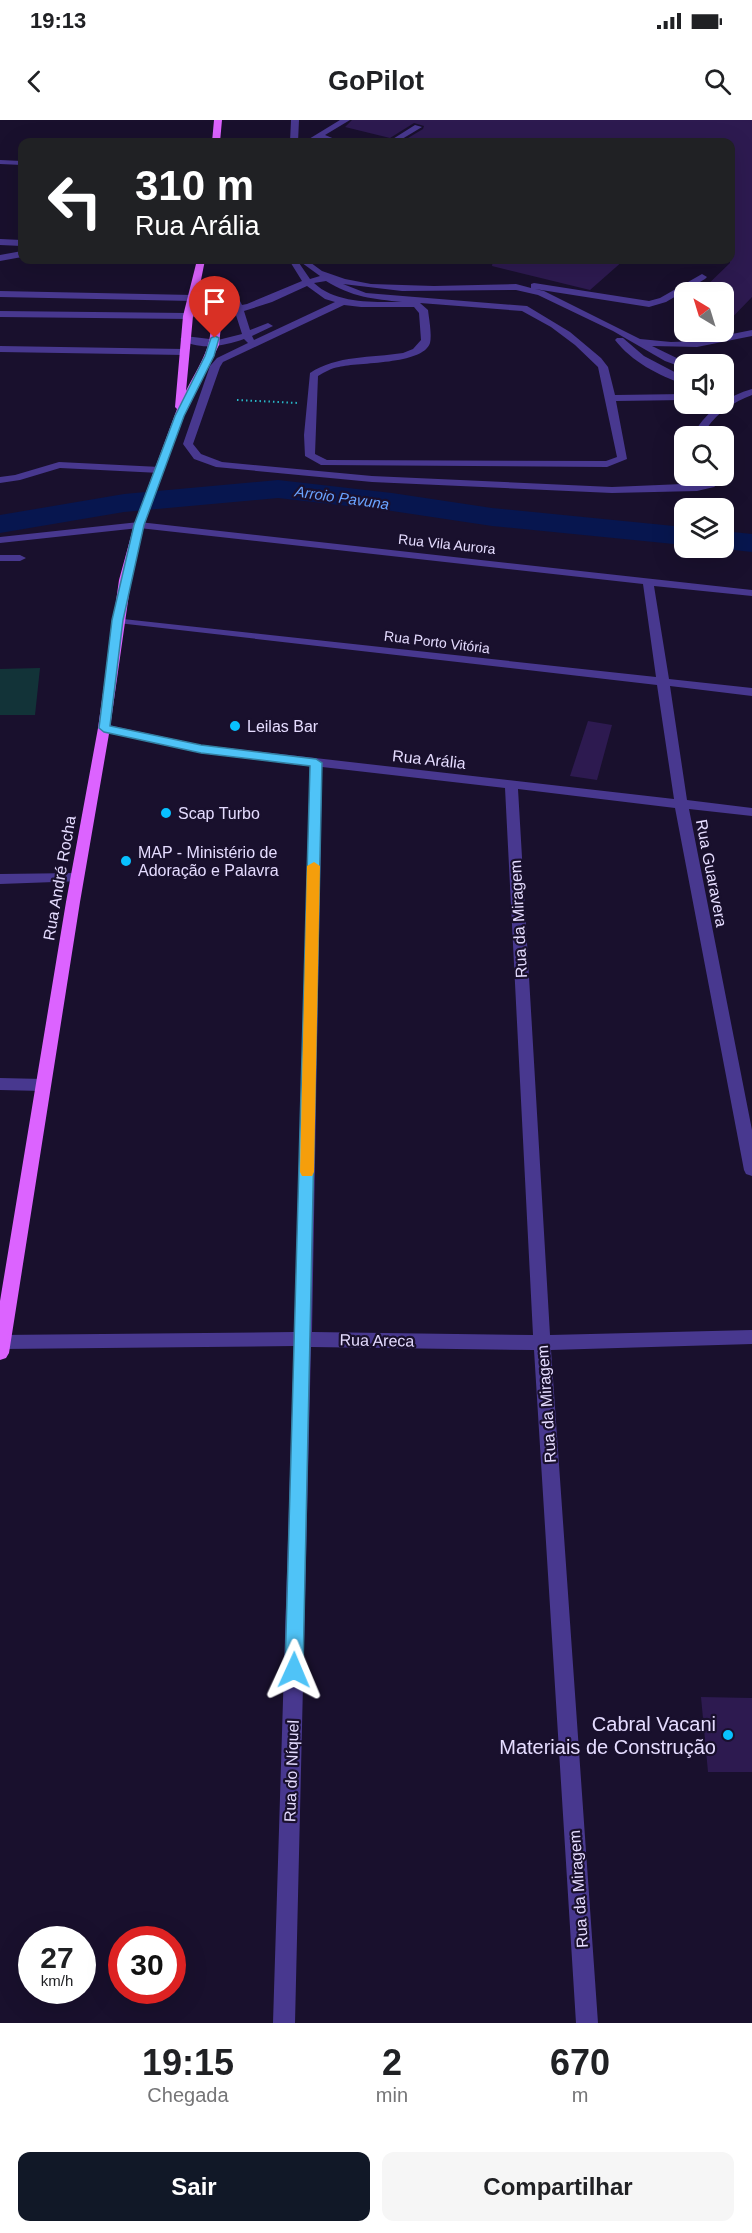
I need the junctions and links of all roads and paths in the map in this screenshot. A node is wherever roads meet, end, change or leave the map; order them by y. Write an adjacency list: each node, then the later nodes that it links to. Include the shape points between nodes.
1 (218, 120): 6 (main road)
2 (295, 120): 7 (street)
3 (346, 120): 5 (street)
4 (418, 127): 10 (street)
5 (319, 136): 8 (street); 9 (street)
6 (216, 138)
7 (294, 138)
8 (315, 138)
9 (325, 138)
10 (399, 138)
11 (0, 162): 12 (street)
12 (18, 163)
13 (0, 242): 14 (street)
14 (18, 243)
15 (18, 255): 16 (street)
16 (0, 258)
17 (200, 264): 23 (main road, Rua André Rocha)
18 (294, 264): 22 (street)
19 (306, 264): 21 (street)
20 (702, 277): 25 (street, via 649,304 558,288)
21 (328, 278): 22 (street); 24 (street); 27 (street)
22 (308, 281): 26 (street); 32 (street, via 262,303)
23 (198, 282): 31 (main road, Rua André Rocha); 35 (main road, Rua André Rocha)
24 (389, 287): 25 (street); 27 (street)
25 (516, 287): 40 (street, via 534,290)
26 (317, 289): 27 (street); 30 (street); 39 (street, via 298,291)
27 (347, 290): 29 (street); 30 (street)
28 (0, 294): 31 (street)
29 (357, 295): 33 (street); 34 (street)
30 (329, 297): 34 (street); 45 (street)
31 (193, 298): 38 (main road, Rua André Rocha)
32 (239, 301): 35 (street); 39 (street)
33 (433, 301): 36 (street); 54 (street, via 534,311 570,336 603,367)
34 (339, 303): 36 (street, via 414,304); 45 (street)
35 (213, 308): 38 (street); 46 (main road, Rua André Rocha)
36 (424, 311): 57 (street, via 425,341 420,349 391,358 321,368 313,375)
37 (0, 314): 38 (street)
38 (188, 316): 43 (main road, Rua André Rocha)
39 (242, 322): 45 (street)
40 (616, 329): 42 (street); 51 (street, via 624,346)
41 (752, 333): 42 (street, via 699,346)
42 (630, 338): 50 (street)
43 (185, 339): 46 (street); 49 (main road, Rua André Rocha)
44 (234, 340): 45 (street); 46 (street); 48 (street)
45 (248, 340): 48 (street)
46 (214, 345): 59 (main road, Rua André Rocha)
47 (0, 349): 49 (street)
48 (240, 349): 63 (street, via 215,366 188,444 198,458 222,465 372,479 612,490)
49 (184, 352): 59 (main road, Rua André Rocha)
50 (674, 361)
51 (674, 376)
52 (752, 392): 55 (street)
53 (674, 397): 54 (street)
54 (609, 398): 57 (street, via 621,459 607,464 325,463 310,456)
55 (734, 398)
56 (237, 400): 57 (path)
57 (310, 403)
58 (713, 414): 60 (street)
59 (179, 416): 61 (main road, Rua André Rocha)
60 (703, 426)
61 (160, 470): 62 (street, via 59,465); 64 (main road, Rua André Rocha)
62 (0, 480)
63 (706, 486)
64 (140, 523): 65 (street, Rua Vila Aurora); 68 (street, Rua Vila Aurora); 70 (main road, Rua André Rocha)
65 (0, 540)
66 (0, 558): 67 (street)
67 (20, 558)
68 (648, 581): 69 (street, Rua Vila Aurora); 71 (street, Rua Guaravera)
69 (752, 592)
70 (118, 620): 71 (street, Rua Porto Vitória); 73 (main road, Rua André Rocha)
71 (662, 683): 72 (street, Rua Porto Vitória); 76 (street, Rua Guaravera)
72 (752, 692)
73 (104, 728): 74 (street, Rua Arália, via 201,749); 78 (main road, Rua André Rocha)
74 (316, 763): 75 (street, Rua Arália); 84 (street, Rua do Níquel)
75 (511, 784): 76 (street, Rua Arália); 85 (street, Rua da Miragem)
76 (681, 803): 77 (street, Rua Arália); 82 (street, Rua Guaravera)
77 (752, 812)
78 (77, 878): 79 (street); 81 (main road, Rua André Rocha)
79 (0, 879)
80 (0, 1084): 81 (street)
81 (43, 1084): 86 (main road, Rua André Rocha)
82 (752, 1170)
83 (752, 1337): 85 (street, Rua Areca)
84 (303, 1340): 85 (street, Rua Areca); 86 (street, Rua Areca); 87 (street, Rua do Níquel)
85 (542, 1343): 88 (street, Rua da Miragem)
86 (1, 1348)
87 (284, 2023)
88 (587, 2023)

